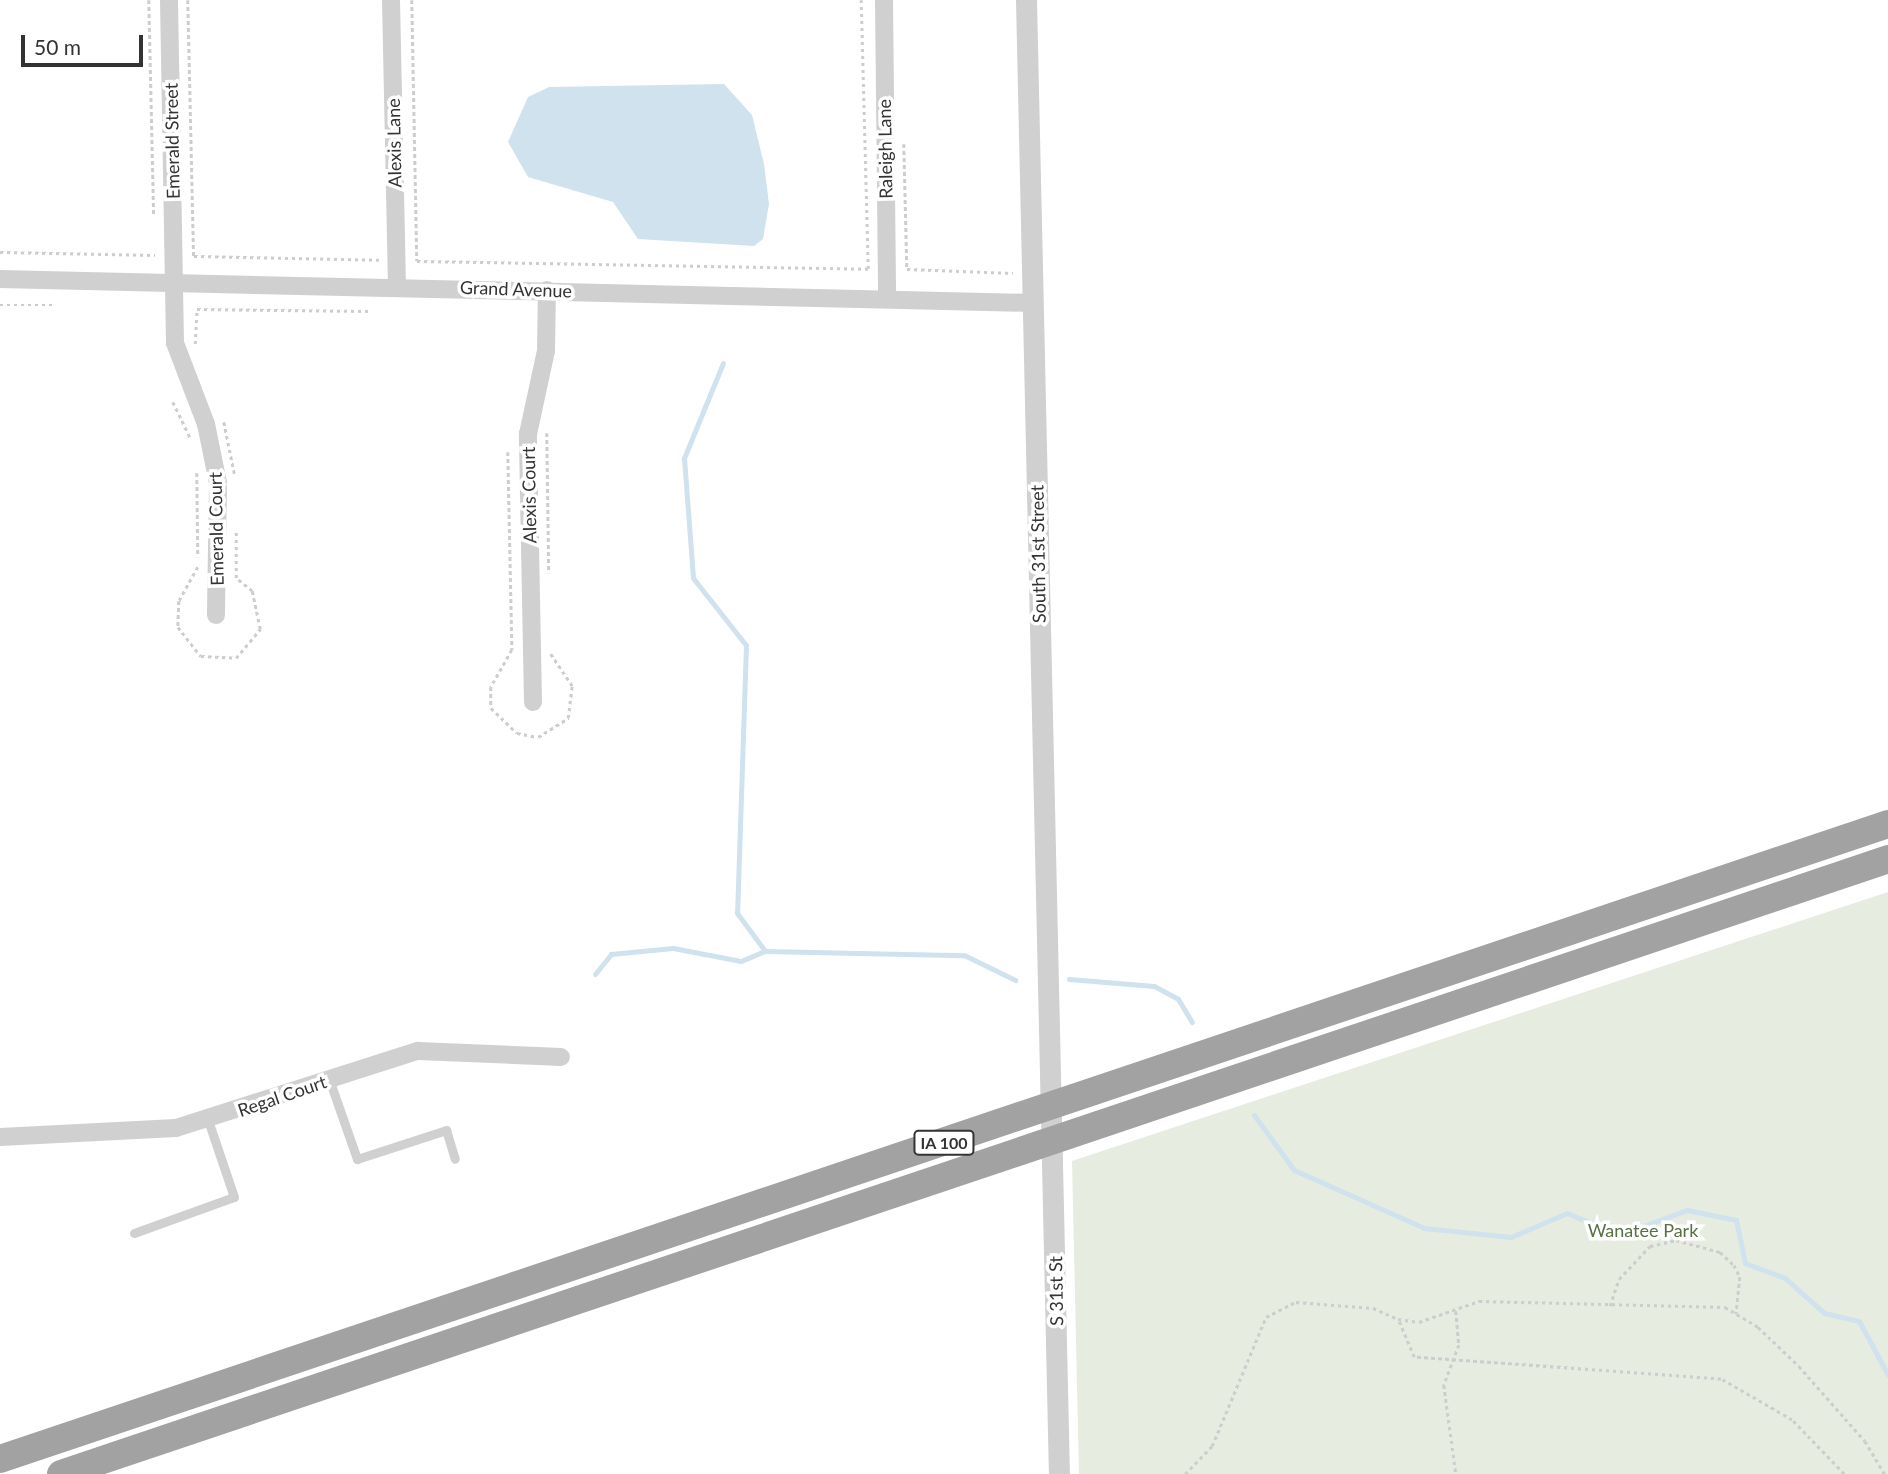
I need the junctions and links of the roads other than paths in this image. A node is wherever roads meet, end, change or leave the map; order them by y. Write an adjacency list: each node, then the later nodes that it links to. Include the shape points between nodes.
1 (169, 0): 6 (street, Emerald Street)
2 (391, 0): 7 (street, Alexis Lane)
3 (884, 0): 9 (street, Raleigh Lane)
4 (1026, 0): 10 (street, South 31st Street)
5 (0, 279): 6 (street, Grand Avenue)
6 (176, 282): 7 (street, Grand Avenue); 11 (street, Emerald Court, via 175,343 206,424 218,483)
7 (397, 286): 8 (street, Grand Avenue)
8 (547, 290): 9 (street, Grand Avenue); 12 (street, Alexis Court, via 546,351 528,434)
9 (887, 298): 10 (street, Grand Avenue)
10 (1032, 303): 17 (street, South 31st Street)
11 (216, 615)
12 (533, 702)
13 (1888, 824): 17 (highway, IA 100)
14 (1888, 859): 20 (highway, IA 100)
15 (561, 1057): 16 (street, Regal Court, via 418,1051)
16 (329, 1079): 18 (street, Regal Court); 21 (lane, via 358,1159 446,1130)
17 (1051, 1107): 20 (street, S 31st St); 23 (highway, IA 100)
18 (208, 1120): 19 (street, Regal Court, via 123,1135); 22 (lane, via 234,1198)
19 (0, 1137)
20 (1053, 1143): 24 (highway, IA 100); 25 (street, S 31st St)
21 (455, 1158)
22 (134, 1233)
23 (0, 1459)
24 (61, 1474)
25 (1059, 1474)

